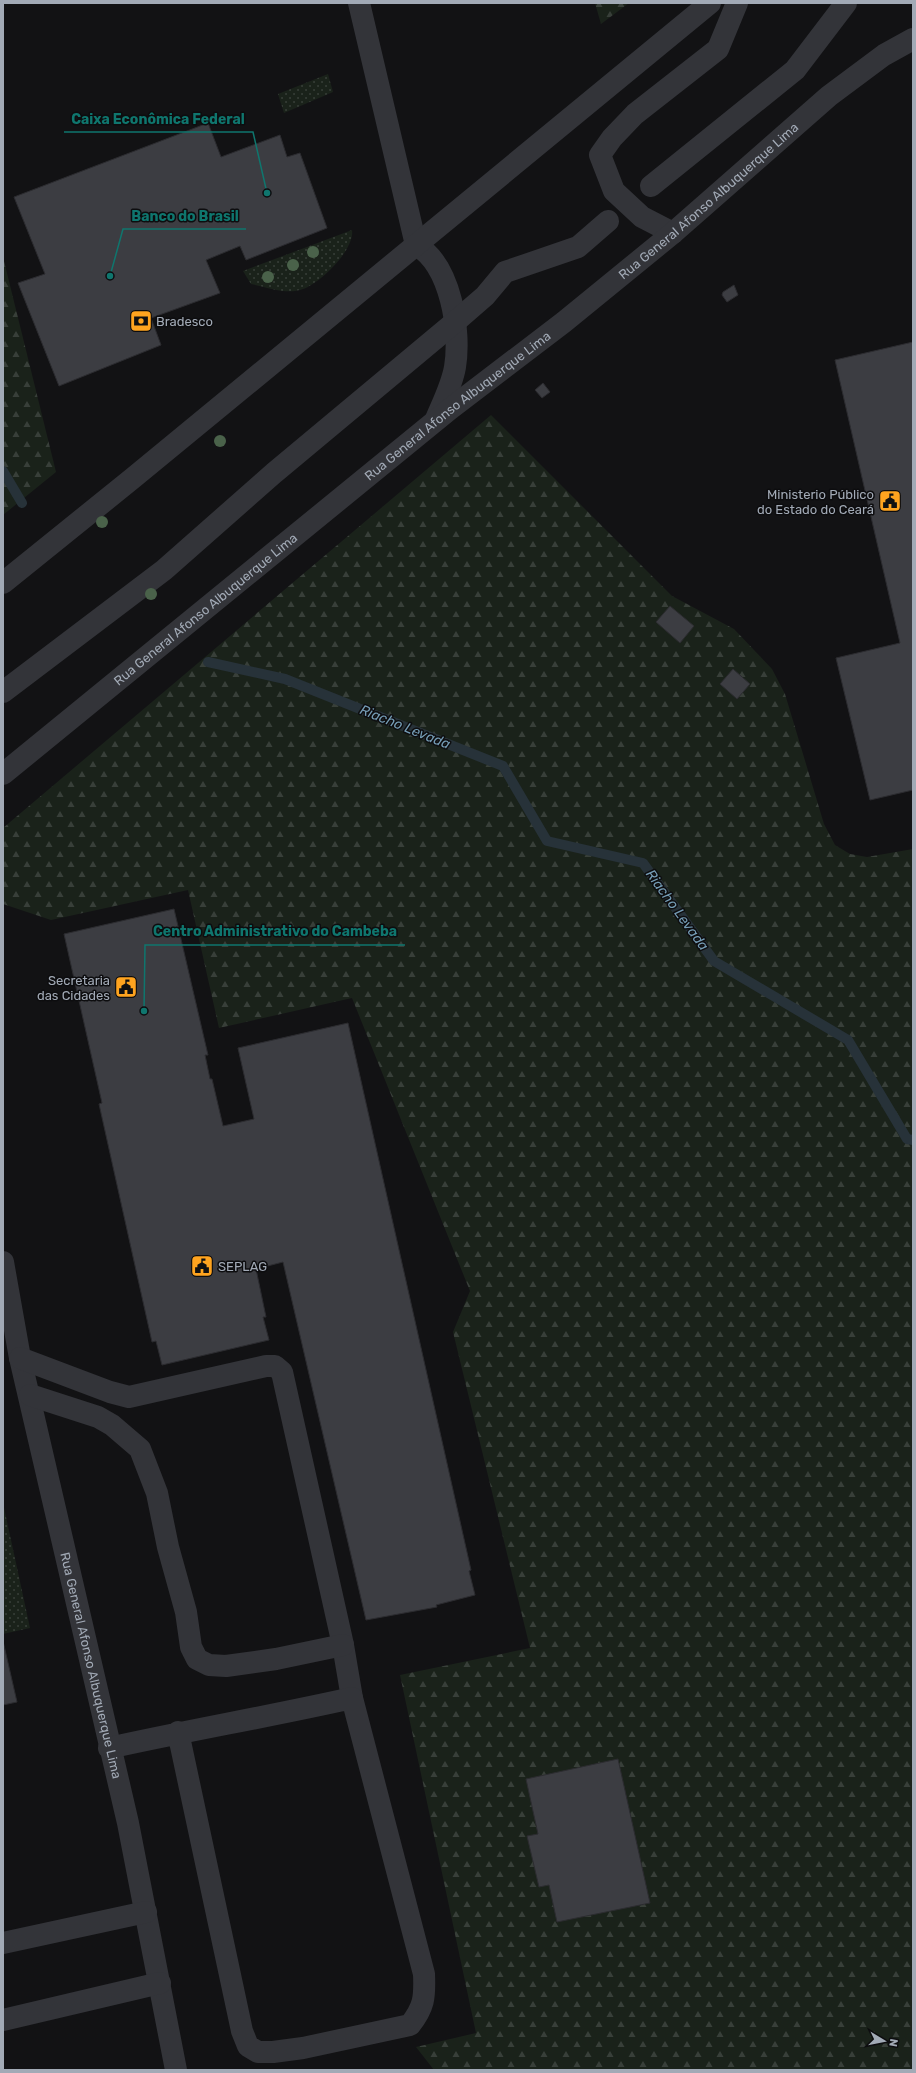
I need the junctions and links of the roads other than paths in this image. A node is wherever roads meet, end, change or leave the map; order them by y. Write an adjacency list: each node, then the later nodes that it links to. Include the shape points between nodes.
1 (359, 3): 9 (street)
2 (710, 3): 9 (street)
3 (737, 3): 8 (street, via 718,49 635,114 600,155 614,191 642,217)
4 (846, 3): 6 (street, via 795,70)
5 (913, 39): 8 (street, Rua General Afonso Albuquerque Lima, via 884,55 829,96)
6 (651, 186)
7 (608, 221): 10 (street, via 578,247 506,272 485,296)
8 (673, 233): 11 (street, Rua General Afonso Albuquerque Lima)
9 (416, 245): 10 (street, via 426,251 439,269 450,295); 12 (street)
10 (455, 322): 11 (street, via 455,368); 13 (street, via 274,473 164,570)
11 (435, 422): 14 (street, Rua General Afonso Albuquerque Lima)
12 (3, 583)
13 (3, 692)
14 (3, 774)
15 (3, 1262): 16 (street, Rua General Afonso Albuquerque Lima)
16 (20, 1358): 17 (street, Rua General Afonso Albuquerque Lima); 18 (street, via 129,1397 266,1366 274,1366 282,1372)
17 (30, 1395): 18 (street, via 98,1417 112,1425 140,1449 157,1493 168,1547 186,1612 191,1647 197,1659 209,1665 226,1666); 21 (street, Rua General Afonso Albuquerque Lima)
18 (343, 1645): 19 (street)
19 (352, 1698): 20 (street, via 234,1724); 20 (street, via 424,1974 425,1990 420,2012 410,2026 303,2048 258,2052 248,2046 242,2032)
20 (178, 1732): 21 (street)
21 (109, 1748): 22 (street, Rua General Afonso Albuquerque Lima, via 128,1823)
22 (146, 1912): 23 (street); 24 (street, Rua General Afonso Albuquerque Lima)
23 (3, 1944)
24 (160, 1983): 25 (street); 26 (street, Rua General Afonso Albuquerque Lima)
25 (3, 2020)
26 (176, 2070)

